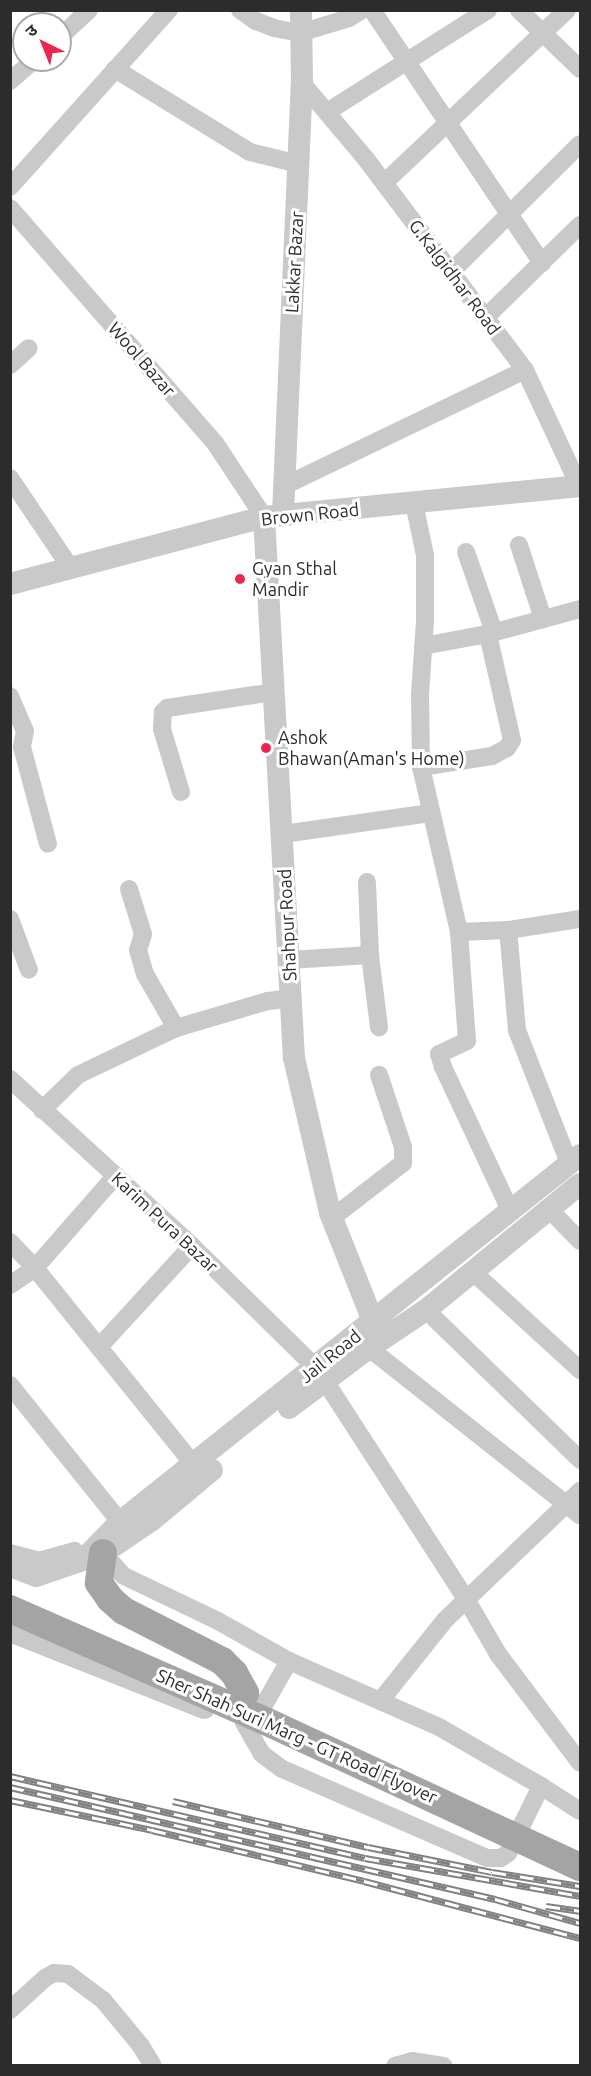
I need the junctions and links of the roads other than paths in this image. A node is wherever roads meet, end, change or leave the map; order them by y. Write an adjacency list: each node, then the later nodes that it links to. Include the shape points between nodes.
1 (89, 10): 10 (street)
2 (169, 10): 13 (street)
3 (240, 10): 9 (street, via 265,25)
4 (362, 10): 9 (street, via 349,18)
5 (372, 10): 12 (street)
6 (488, 10): 12 (street)
7 (519, 10): 11 (street)
8 (567, 10): 11 (street)
9 (301, 22): 15 (street, Lakkar Bazar)
10 (72, 26)
11 (543, 33): 14 (street); 17 (street)
12 (406, 61): 16 (street); 17 (street)
13 (115, 69): 19 (street, via 250,152); 21 (street)
14 (580, 69)
15 (302, 83): 16 (street, G.Kalgidhar Road); 19 (street, Lakkar Bazar)
16 (327, 112): 20 (street, G.Kalgidhar Road)
17 (447, 122): 20 (street); 23 (street)
18 (580, 144): 23 (street)
19 (299, 164): 33 (street, Lakkar Bazar)
20 (384, 183): 26 (street, G.Kalgidhar Road)
21 (10, 187)
22 (10, 208): 35 (street, Wool Bazar, via 215,442)
23 (510, 215): 25 (street); 26 (street)
24 (580, 225): 25 (street)
25 (542, 263): 27 (street)
26 (452, 271): 27 (street, G.Kalgidhar Road)
27 (486, 317): 30 (street, G.Kalgidhar Road)
28 (29, 348): 29 (street)
29 (10, 365)
30 (525, 370): 32 (street, G.Kalgidhar Road); 33 (street)
31 (10, 478): 38 (street)
32 (579, 480): 34 (street, Brown Road)
33 (284, 486): 35 (street, Lakkar Bazar)
34 (414, 503): 35 (street, Brown Road); 43 (street, via 425,555)
35 (274, 516): 38 (street, Brown Road); 44 (street, Shahpur Road)
36 (519, 545): 41 (street)
37 (466, 552): 42 (street)
38 (70, 567): 39 (street, Brown Road)
39 (10, 584)
40 (580, 609): 41 (street)
41 (543, 619): 42 (street)
42 (491, 633): 43 (street); 46 (street, via 512,740 507,748 492,756)
43 (423, 646): 46 (street)
44 (274, 692): 47 (street, via 167,708 163,712 162,729); 49 (street, Shahpur Road)
45 (10, 696): 50 (street, via 25,731 22,747)
46 (422, 767): 48 (street)
47 (181, 792)
48 (430, 813): 49 (street); 56 (street)
49 (283, 834): 58 (street, Shahpur Road)
50 (48, 844)
51 (368, 882): 57 (street)
52 (129, 888): 62 (street, via 143,934 138,950 145,974)
53 (10, 919): 59 (street)
54 (580, 919): 55 (street)
55 (508, 930): 56 (street); 66 (street, via 517,1030)
56 (459, 932): 70 (street, via 467,1041 439,1056)
57 (370, 955): 58 (street); 61 (street)
58 (289, 960): 60 (street, Shahpur Road)
59 (29, 970)
60 (291, 998): 62 (street); 71 (street, Shahpur Road, via 294,1058)
61 (379, 1027)
62 (176, 1028): 65 (street, via 78,1075)
63 (379, 1075): 71 (street, via 403,1147 403,1163)
64 (10, 1079): 65 (street, Karim Pura Bazar)
65 (42, 1110): 67 (street, Karim Pura Bazar)
66 (575, 1159): 70 (street, Jail Road)
67 (116, 1175): 74 (street, Karim Pura Bazar); 75 (street)
68 (580, 1184): 69 (street, Jail Road)
69 (548, 1208): 72 (street); 76 (street, Jail Road)
70 (510, 1210): 79 (street, Jail Road)
71 (333, 1218): 79 (street, Shahpur Road)
72 (580, 1241)
73 (10, 1242): 75 (street)
74 (192, 1246): 80 (street); 83 (street, Karim Pura Bazar)
75 (35, 1268): 77 (street); 80 (street)
76 (472, 1271): 78 (street, Jail Road); 82 (street)
77 (10, 1285)
78 (426, 1310): 81 (street, Jail Road); 85 (street)
79 (373, 1321): 83 (street, Jail Road)
80 (99, 1347): 86 (street)
81 (369, 1348): 83 (street, Jail Road); 88 (street)
82 (580, 1370)
83 (320, 1374): 86 (street, Jail Road); 91 (street, Jail Road, via 152,1520); 94 (street, Karim Pura Bazar)
84 (10, 1385): 89 (street)
85 (580, 1460)
86 (194, 1465): 89 (street, Jail Road)
87 (580, 1491): 88 (street)
88 (574, 1510): 94 (street)
89 (120, 1522): 91 (street, Jail Road)
90 (10, 1553): 91 (street, via 39,1561 76,1551)
91 (95, 1562): 92 (street, via 36,1576); 97 (street, via 219,1621); 98 (main road, via 99,1583 110,1599 124,1611 222,1661)
92 (10, 1566)
93 (10, 1591): 98 (main road, Sher Shah Suri Marg - GT Road Flyover)
94 (466, 1599): 99 (street); 101 (street, Karim Pura Bazar, via 498,1654)
95 (10, 1610): 105 (main road, Sher Shah Suri Marg - GT Road Flyover, bridge, via 261,1719)
96 (10, 1631): 100 (street)
97 (290, 1662): 99 (street); 100 (street)
98 (245, 1693): 104 (main road, Sher Shah Suri Marg - GT Road Flyover)
99 (381, 1700): 102 (street, via 439,1726)
100 (250, 1721): 102 (street, via 262,1754 282,1768 487,1858 501,1858 508,1853)
101 (580, 1763)
102 (541, 1786): 103 (street)
103 (580, 1812)
104 (580, 1847)
105 (580, 1867)
106 (10, 2010): 107 (street, via 45,1978 54,1973 68,1974 103,2000)
107 (153, 2066)
108 (394, 2066): 109 (street, via 412,2061)
109 (444, 2066)

